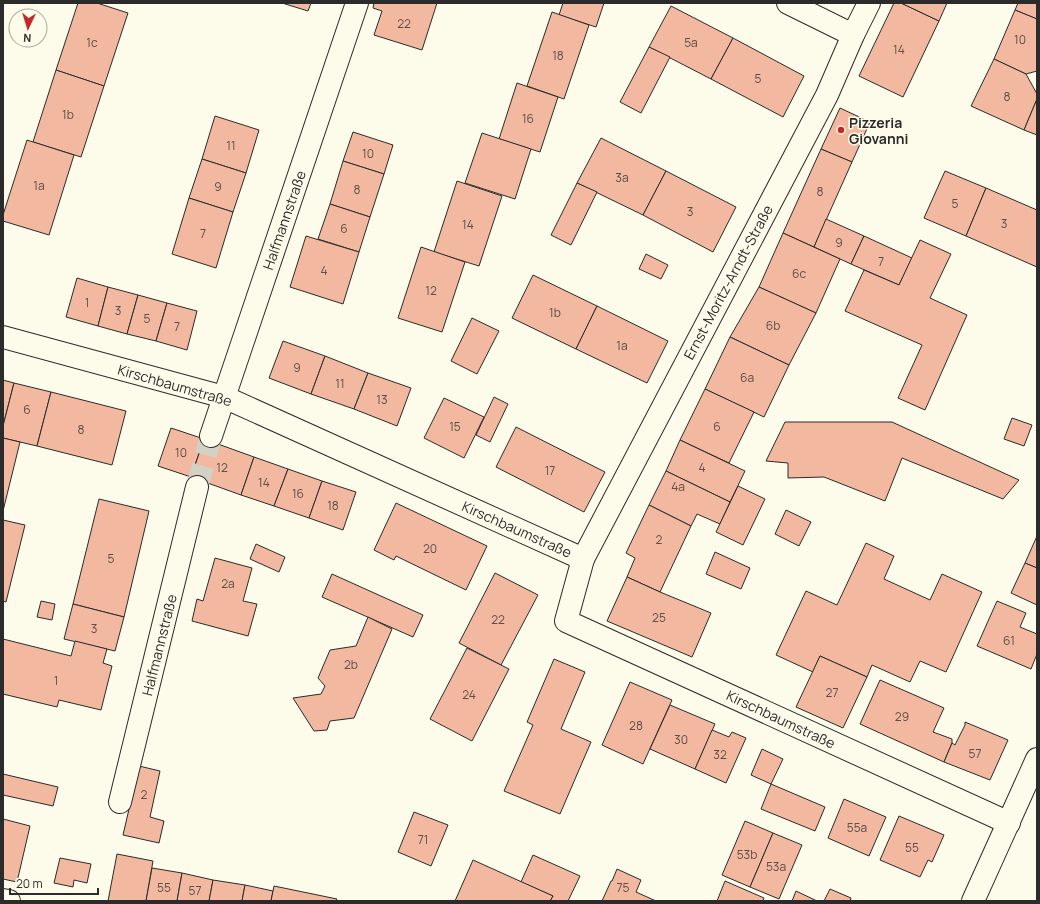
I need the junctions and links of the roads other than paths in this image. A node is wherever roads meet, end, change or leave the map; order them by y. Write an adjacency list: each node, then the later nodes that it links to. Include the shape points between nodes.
1 (357, 3): 6 (street, Halfmannstraße)
2 (788, 3): 4 (street)
3 (869, 3): 4 (street, Ernst-Moritz-Arndt-Straße)
4 (853, 35): 9 (street, Ernst-Moritz-Arndt-Straße, via 827,95)
5 (3, 337): 6 (street, Kirschbaumstraße)
6 (224, 397): 7 (street, Halfmannstraße); 9 (street, Kirschbaumstraße)
7 (211, 436)
8 (198, 487): 11 (street, Halfmannstraße)
9 (583, 559): 12 (street, Kirschbaumstraße, via 566,620)
10 (1037, 759): 12 (street)
11 (120, 802)
12 (1009, 823): 15 (street)
13 (3, 900): 14 (street)
14 (9, 901)
15 (973, 901)

